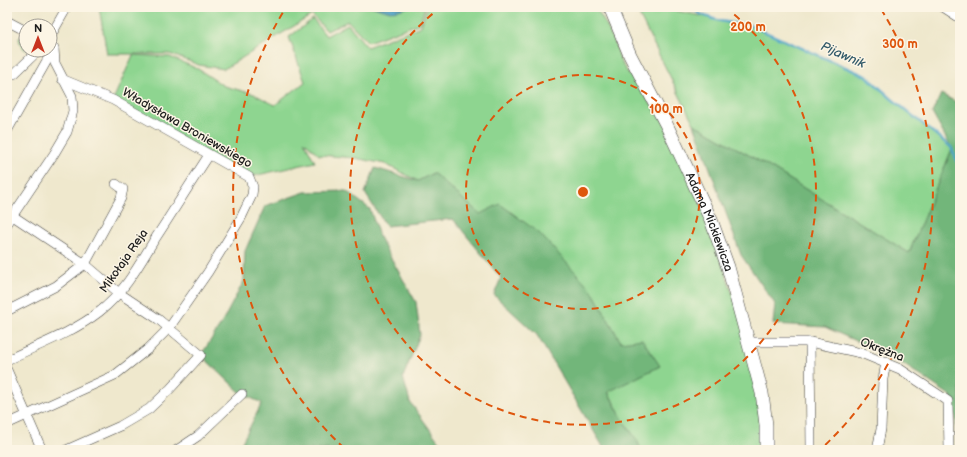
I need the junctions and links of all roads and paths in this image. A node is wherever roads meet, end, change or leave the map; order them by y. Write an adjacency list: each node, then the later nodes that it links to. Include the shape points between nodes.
1 (67, 7): 6 (street)
2 (610, 7): 21 (street, Adama Mickiewicza, via 630,55 712,220)
3 (943, 7): 4 (street)
4 (960, 18)
5 (7, 21): 7 (street)
6 (58, 23)
7 (18, 27)
8 (31, 58): 11 (street, via 14,74)
9 (46, 58): 13 (street)
10 (54, 58): 12 (street)
11 (7, 74)
12 (62, 79): 14 (street, Władysława Broniewskiego, via 113,100); 16 (street, via 72,96 73,111 67,132)
13 (7, 130)
14 (209, 155): 18 (street, Mikołaja Reja); 20 (street, Władysława Broniewskiego, via 249,177 253,187 252,195 208,272)
15 (116, 184): 17 (street, via 123,189 121,198)
16 (10, 220): 17 (street)
17 (85, 264): 18 (street); 19 (street, via 56,286)
18 (119, 293): 20 (street); 23 (street, Mikołaja Reja, via 83,323)
19 (7, 311)
20 (169, 328): 27 (street, Władysława Broniewskiego, via 148,349 115,375); 30 (street, via 201,355 149,409 120,426)
21 (749, 342): 22 (street, Okrężna); 32 (street, Adama Mickiewicza, via 762,393)
22 (810, 342): 24 (street, Okrężna, via 861,353); 33 (street)
23 (7, 360)
24 (886, 362): 34 (street); 35 (street, Okrężna, via 900,368 948,401)
25 (7, 370): 27 (street)
26 (242, 394): 31 (street, via 198,436)
27 (26, 415): 28 (street, Władysława Broniewskiego); 29 (street)
28 (7, 424)
29 (42, 450)
30 (66, 450)
31 (177, 450)
32 (766, 450)
33 (811, 450)
34 (877, 450)
35 (949, 450)

